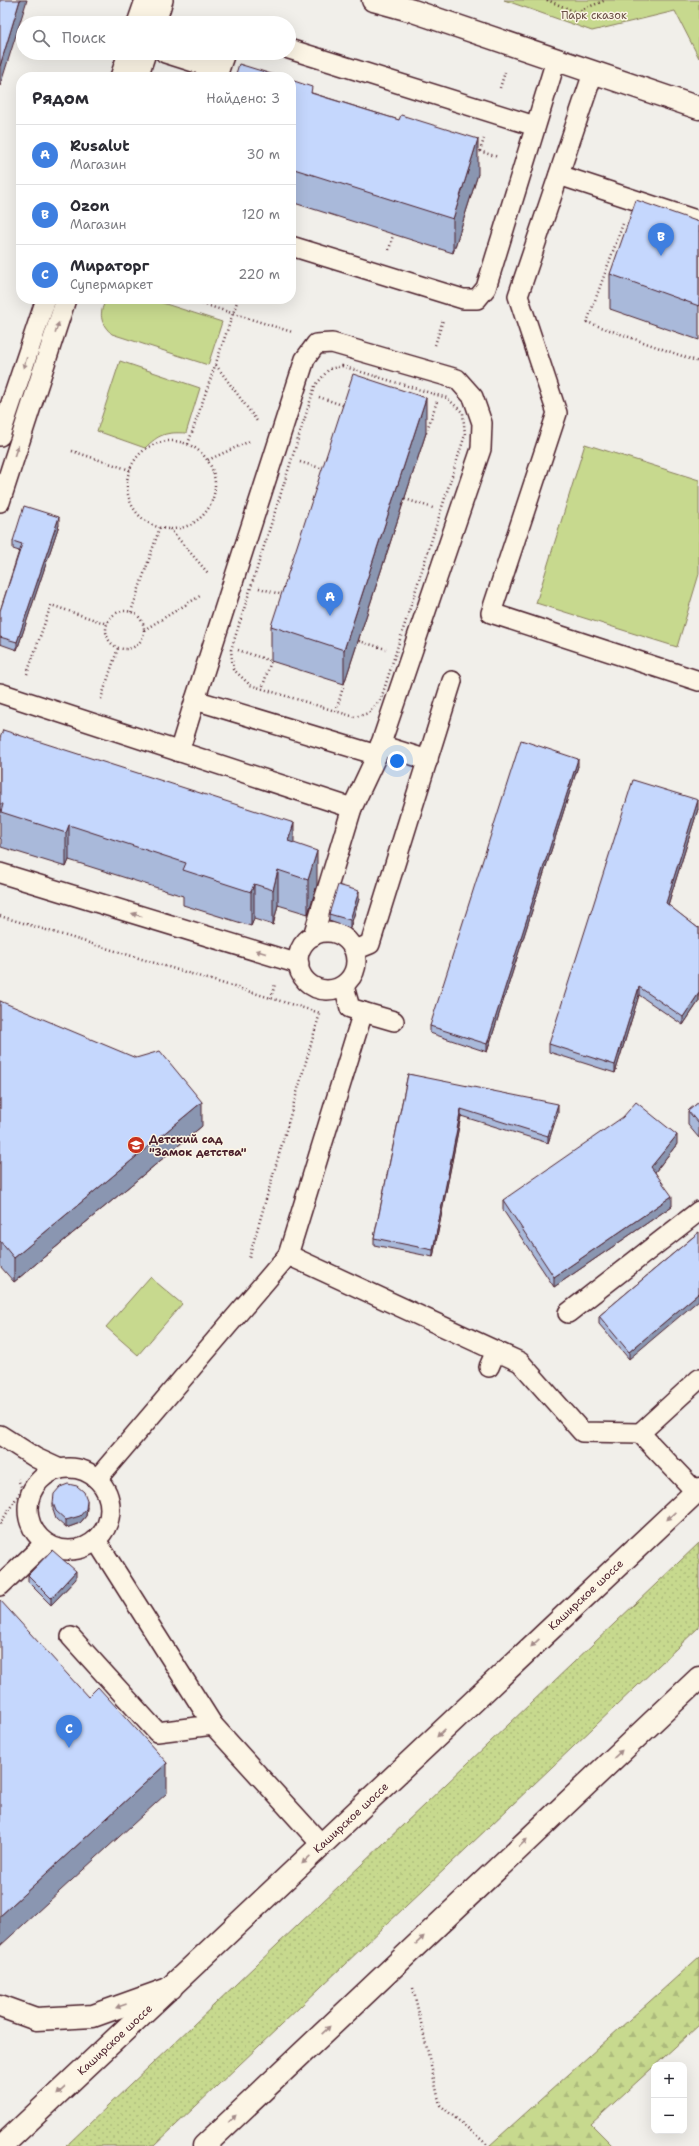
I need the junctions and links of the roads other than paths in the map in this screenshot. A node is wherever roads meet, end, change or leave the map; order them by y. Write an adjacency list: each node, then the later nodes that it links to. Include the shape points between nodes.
1 (145, 0): 5 (lane)
2 (163, 0): 6 (lane)
3 (373, 0): 4 (main road)
4 (406, 6): 11 (main road)
5 (139, 16)
6 (158, 16)
7 (296, 51): 17 (lane)
8 (126, 60): 13 (lane)
9 (144, 60): 14 (lane)
10 (192, 60): 12 (lane)
11 (556, 60): 15 (main road); 17 (lane)
12 (220, 67)
13 (122, 72)
14 (140, 72)
15 (593, 73): 16 (main road); 18 (lane)
16 (699, 108)
17 (536, 126): 20 (lane, via 486,288 477,299 463,299)
18 (559, 175): 19 (lane); 26 (lane, via 518,296 557,413 491,613)
19 (699, 221)
20 (296, 248)
21 (44, 304): 23 (lane, one-way to 23)
22 (64, 304): 24 (lane, one-way to 22)
23 (0, 436)
24 (0, 502)
25 (452, 681): 31 (lane)
26 (699, 681)
27 (0, 694): 30 (lane)
28 (195, 700): 29 (lane); 29 (lane, via 305,359 316,344 332,343 457,379 473,397 482,423 481,449); 30 (lane)
29 (378, 750): 31 (lane); 32 (lane)
30 (179, 752): 32 (lane)
31 (428, 760): 35 (lane, via 370,944)
32 (352, 808): 34 (lane)
33 (0, 873): 36 (lane, one-way to 33)
34 (313, 936): 35 (lane, via 323,932 336,932 347,939); 36 (lane, via 302,946)
35 (355, 950): 37 (lane, via 357,963 353,976)
36 (298, 964): 37 (lane, via 307,983 319,990 332,991)
37 (344, 986): 38 (lane, via 350,1008)
38 (363, 1012): 39 (lane); 41 (lane)
39 (394, 1021)
40 (699, 1211): 42 (lane)
41 (288, 1255): 44 (lane, via 492,1359 520,1362 582,1432); 47 (lane)
42 (568, 1313)
43 (699, 1379): 44 (lane)
44 (640, 1432): 48 (lane)
45 (0, 1435): 46 (lane, via 36,1458)
46 (60, 1469): 47 (lane, via 73,1468); 50 (lane, via 37,1482 30,1494 27,1508 29,1521 35,1533)
47 (97, 1479): 49 (lane, via 105,1490 109,1503 109,1517)
48 (697, 1490): 55 (main road, Каширское шоссе, one-way to 55)
49 (96, 1540): 50 (lane, via 84,1547 71,1550 58,1549); 54 (lane)
50 (45, 1543): 51 (lane)
51 (0, 1586)
52 (72, 1637): 54 (lane, via 157,1732)
53 (699, 1678): 59 (main road, one-way to 53)
54 (213, 1725): 55 (lane)
55 (322, 1845): 56 (main road, Каширское шоссе, one-way to 56)
56 (171, 1988): 57 (main road, one-way to 57, via 93,2016 36,2019); 58 (main road, Каширское шоссе, one-way to 58)
57 (0, 2006)
58 (2, 2146)
59 (204, 2146)

